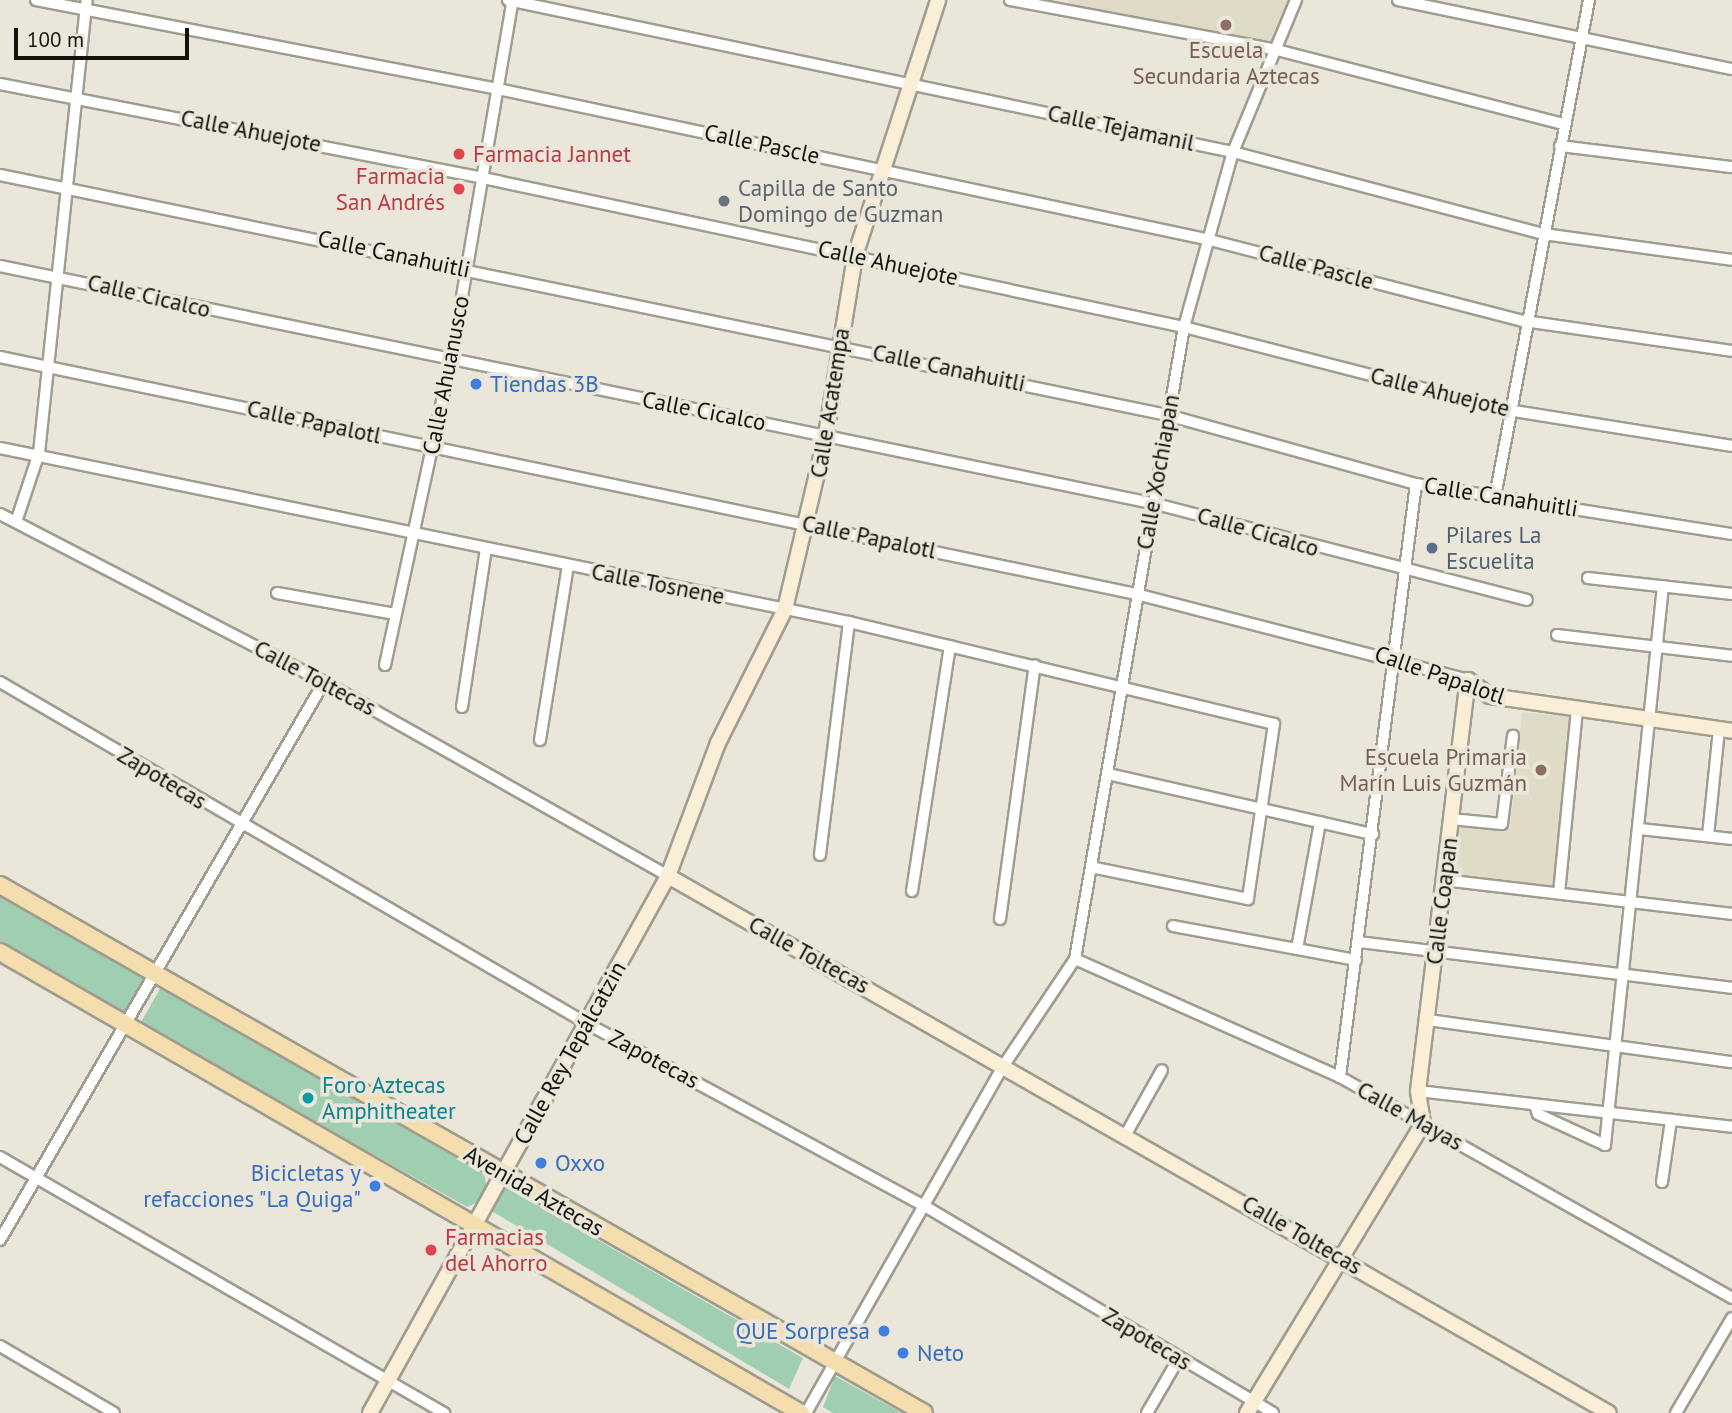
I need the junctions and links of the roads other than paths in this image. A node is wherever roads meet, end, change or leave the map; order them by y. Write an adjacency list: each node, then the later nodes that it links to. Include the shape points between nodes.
1 (36, 0): 8 (street, Calle Pascle)
2 (511, 0): 13 (street, Calle Tejamanil); 14 (street, Calle Ahuanusco)
3 (938, 0): 13 (street, Calle Acatempa)
4 (1010, 0): 10 (street)
5 (1296, 0): 10 (street, Calle Xochiapan)
6 (1398, 0): 9 (street)
7 (1589, 0): 9 (street)
8 (87, 4): 14 (street, Calle Pascle); 15 (street)
9 (1580, 41): 11 (street); 16 (street)
10 (1277, 50): 16 (street); 18 (street, Calle Xochiapan)
11 (1732, 69)
12 (0, 84): 15 (street, Calle Ahuejote)
13 (909, 84): 18 (street, Calle Tejamanil); 20 (street, Calle Acatempa)
14 (498, 89): 20 (street, Calle Pascle); 22 (street, Calle Ahuanusco)
15 (79, 96): 22 (street, Calle Ahuejote); 23 (street)
16 (1564, 124): 17 (street)
17 (1560, 146): 19 (street); 24 (street)
18 (1233, 152): 24 (street, Calle Tejamanil); 25 (street, Calle Xochiapan)
19 (1732, 167)
20 (882, 169): 25 (street, Calle Pascle); 26 (street, Calle Acatempa)
21 (0, 175): 23 (street, Calle Canahuitli)
22 (483, 178): 26 (street, Calle Ahuejote); 29 (street, Calle Ahuanusco)
23 (69, 186): 29 (street, Calle Canahuitli); 30 (street)
24 (1543, 234): 27 (street, Calle Tejamanil); 31 (street)
25 (1206, 239): 31 (street, Calle Pascle); 32 (street, Calle Xochiapan)
26 (855, 256): 32 (street, Calle Ahuejote); 33 (street, Calle Acatempa)
27 (1732, 260)
28 (0, 266): 30 (street, Calle Cicalco)
29 (466, 270): 33 (street, Calle Canahuitli); 36 (street, Calle Ahuanusco)
30 (60, 275): 36 (street, Calle Cicalco); 37 (street)
31 (1524, 321): 34 (street, Calle Pascle); 38 (street)
32 (1184, 327): 38 (street, Calle Ahuejote); 39 (street, Calle Xochiapan)
33 (839, 345): 39 (street, Calle Canahuitli); 40 (street, Calle Acatempa)
34 (1732, 351)
35 (0, 357): 37 (street, Calle Papalotl)
36 (451, 362): 40 (street, Calle Cicalco); 43 (street, Calle Ahuanusco)
37 (49, 365): 43 (street, Calle Papalotl); 44 (street)
38 (1508, 410): 41 (street, Calle Ahuejote); 46 (street)
39 (1167, 415): 45 (street, Calle Canahuitli); 47 (street, Calle Xochiapan)
40 (826, 435): 47 (street, Calle Cicalco); 50 (street, Calle Acatempa)
41 (1732, 446)
42 (0, 448): 44 (street, Calle Tosnene)
43 (433, 448): 50 (street, Calle Papalotl); 51 (street, Calle Ahuanusco)
44 (39, 453): 49 (street); 51 (street, Calle Tosnene)
45 (1416, 484): 46 (street, Calle Canahuitli); 55 (street)
46 (1495, 496): 52 (street, Calle Canahuitli)
47 (1152, 503): 55 (street, Calle Cicalco); 59 (street, Calle Xochiapan)
48 (0, 514): 49 (street, Calle Toltecas)
49 (16, 522): 74 (street, Calle Toltecas)
50 (808, 524): 59 (street, Calle Papalotl); 62 (street, Calle Acatempa)
51 (413, 532): 53 (street, Calle Tosnene); 63 (street, Calle Ahuanusco)
52 (1732, 534)
53 (486, 549): 54 (street, Calle Tosnene); 76 (street)
54 (568, 566): 62 (street, Calle Tosnene); 81 (street)
55 (1405, 573): 61 (street, Calle Cicalco); 68 (street)
56 (1588, 578): 57 (street)
57 (1663, 586): 60 (street); 67 (street)
58 (277, 593): 63 (street)
59 (1136, 594): 68 (street, Calle Papalotl); 75 (street, Calle Xochiapan)
60 (1732, 594)
61 (1527, 600)
62 (785, 609): 64 (street, Calle Tosnene); 93 (street, Calle Acatempa, via 728,719)
63 (395, 614): 70 (street, Calle Ahuanusco)
64 (849, 622): 66 (street, Calle Tosnene); 91 (street)
65 (1557, 635): 67 (street)
66 (950, 646): 71 (street, Calle Tosnene); 96 (street)
67 (1657, 647): 69 (street); 78 (street)
68 (1394, 656): 72 (street, Calle Papalotl); 88 (street)
69 (1732, 656)
70 (385, 665)
71 (1035, 665): 75 (street, Calle Tosnene); 100 (street)
72 (1468, 680): 77 (street, Calle Papalotl, via 1490,696); 84 (street, Calle Coapan)
73 (0, 682): 86 (street, Zapotecas)
74 (324, 682): 86 (street); 93 (street, Calle Toltecas)
75 (1123, 684): 82 (street, Calle Xochiapan); 83 (street, Calle Tosnene, via 1274,724)
76 (462, 707)
77 (1577, 710): 78 (street, Calle Papalotl); 97 (street)
78 (1651, 722): 79 (street, Calle Papalotl); 87 (street)
79 (1725, 731): 89 (street)
80 (1513, 736): 84 (street, via 1502,824)
81 (540, 740)
82 (1108, 775): 83 (street); 92 (street, Calle Xochiapan)
83 (1263, 808): 85 (street); 92 (street, via 1248,899)
84 (1451, 819): 94 (street, Calle Coapan)
85 (1320, 822): 88 (street); 103 (street)
86 (239, 824): 108 (street); 112 (street, Zapotecas)
87 (1640, 829): 89 (street); 98 (street)
88 (1373, 834): 102 (street)
89 (1709, 836): 90 (street)
90 (1732, 839)
91 (820, 855)
92 (1091, 867): 106 (street, Calle Xochiapan)
93 (668, 876): 112 (street, Calle Rey Tepálcatzin); 116 (street, Calle Toltecas)
94 (1444, 880): 97 (street); 104 (street, Calle Coapan)
95 (0, 884): 108 (main road, Avenida Aztecas)
96 (912, 891)
97 (1559, 893): 98 (street)
98 (1632, 900): 99 (street); 109 (street)
99 (1732, 914)
100 (1000, 919)
101 (1173, 926): 103 (street)
102 (1359, 942): 104 (street); 107 (street)
103 (1297, 949): 107 (street)
104 (1436, 951): 109 (street); 111 (street, Calle Coapan)
105 (0, 952): 113 (main road)
106 (1075, 960): 116 (street); 118 (street, Calle Mayas)
107 (1356, 960): 118 (street)
108 (154, 973): 113 (street); 127 (main road, Avenida Aztecas)
109 (1623, 975): 110 (street); 114 (street)
110 (1732, 988)
111 (1428, 1020): 114 (street); 119 (street, Calle Coapan)
112 (586, 1023): 127 (street, Calle Rey Tepálcatzin); 130 (street, Zapotecas)
113 (124, 1024): 128 (street); 131 (main road)
114 (1615, 1047): 115 (street); 121 (street)
115 (1732, 1062)
116 (1004, 1065): 125 (street, Calle Toltecas); 130 (street)
117 (1161, 1070): 125 (street)
118 (1340, 1077): 123 (street, Calle Mayas)
119 (1418, 1091): 120 (street); 123 (street, Calle Coapan)
120 (1535, 1105): 121 (street); 121 (street, via 1538,1114 1605,1145)
121 (1608, 1113): 122 (street)
122 (1671, 1120): 124 (street); 129 (street)
123 (1423, 1122): 133 (street); 134 (street, Calle Mayas)
124 (1732, 1127)
125 (1126, 1133): 133 (street, Calle Toltecas)
126 (0, 1157): 128 (street)
127 (503, 1174): 131 (street, Calle Rey Tepálcatzin); 138 (main road, Avenida Aztecas)
128 (36, 1178): 132 (street); 139 (street)
129 (1662, 1182)
130 (923, 1205): 137 (street, Zapotecas); 138 (street)
131 (476, 1226): 139 (street, Calle Rey Tepálcatzin); 144 (main road)
132 (0, 1240)
133 (1341, 1258): 140 (street); 148 (street, Calle Toltecas)
134 (1732, 1298)
135 (1732, 1318): 149 (street)
136 (0, 1346): 141 (street)
137 (1179, 1358): 140 (street, Zapotecas); 146 (street)
138 (834, 1364): 144 (street); 145 (main road, Avenida Aztecas)
139 (388, 1381): 142 (street, Calle Rey Tepálcatzin); 143 (street)
140 (1251, 1408): 147 (street, Zapotecas)
141 (114, 1413)
142 (370, 1413)
143 (444, 1413)
144 (804, 1413)
145 (923, 1413)
146 (1147, 1413)
147 (1273, 1413)
148 (1609, 1413)
149 (1676, 1413)

